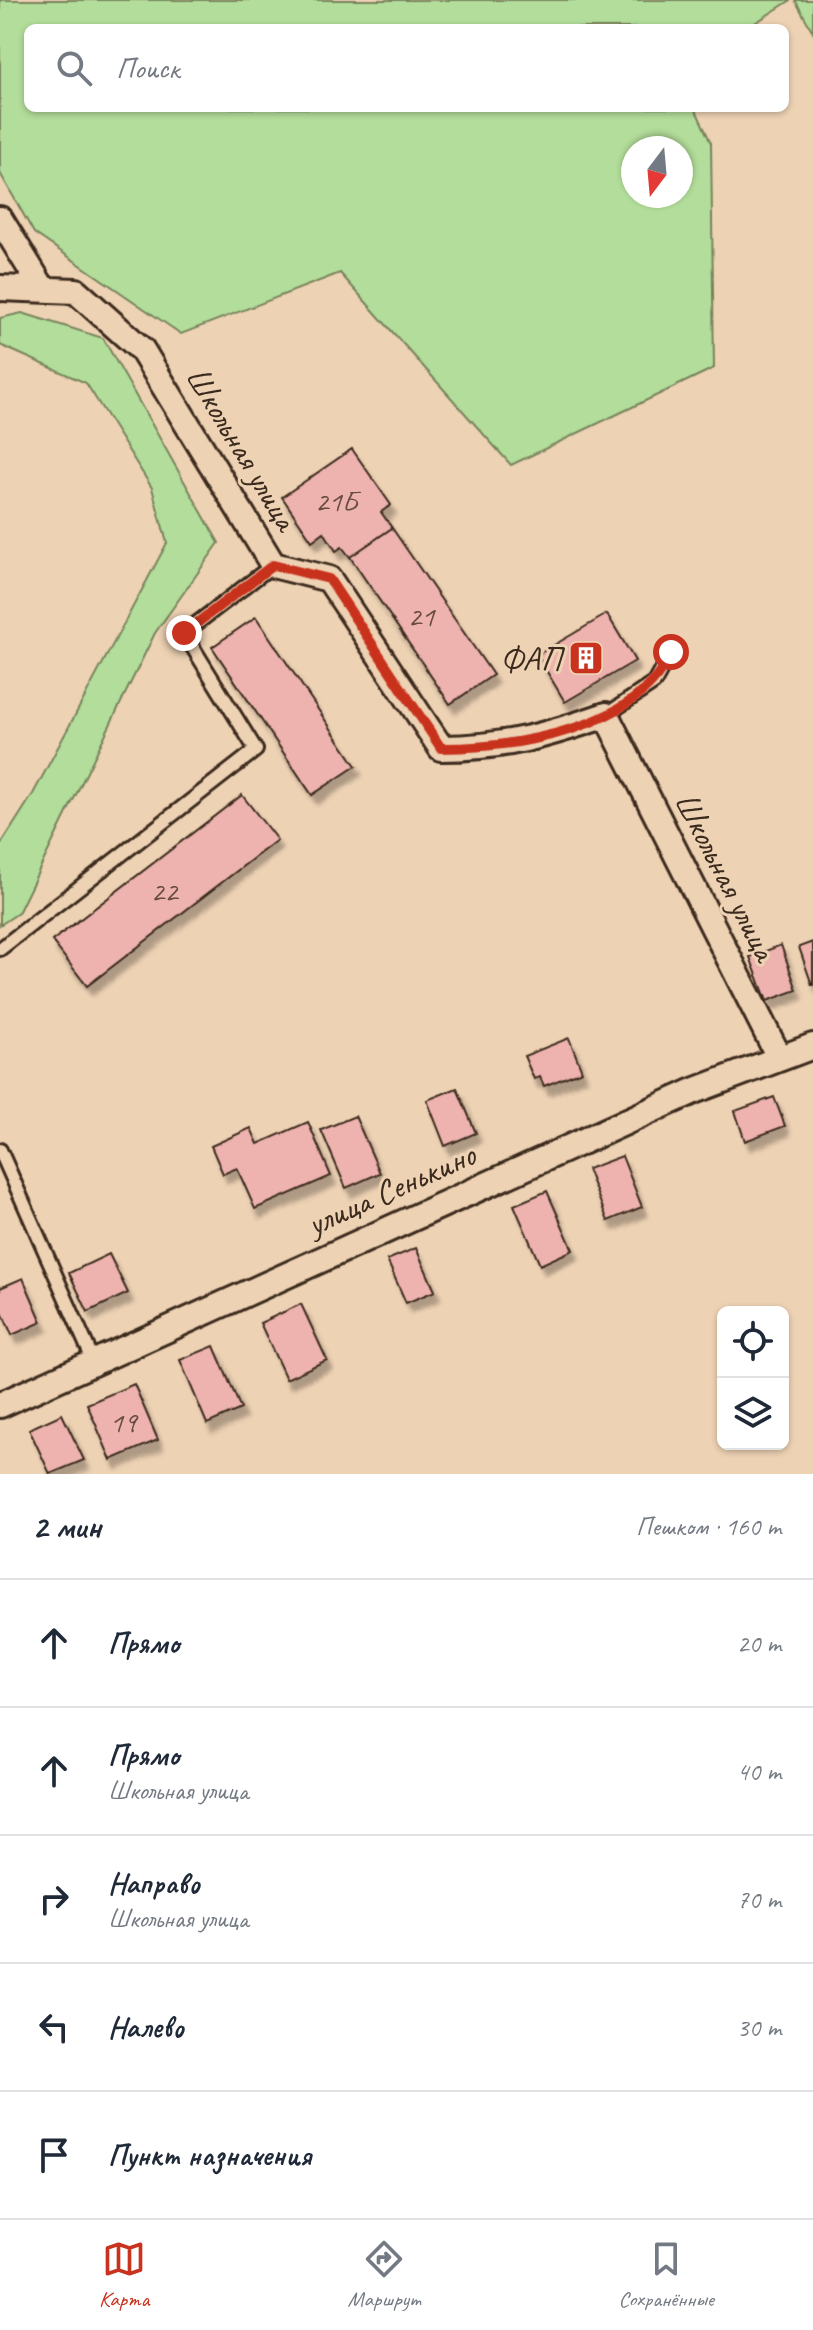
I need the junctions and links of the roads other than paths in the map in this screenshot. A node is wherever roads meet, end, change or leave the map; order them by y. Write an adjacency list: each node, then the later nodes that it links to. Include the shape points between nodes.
1 (0, 219): 3 (street)
2 (0, 288): 3 (street, Школьная улица)
3 (43, 289): 4 (street, Школьная улица, via 76,291 142,350)
4 (273, 565): 6 (street, Школьная улица, via 329,579 441,748 489,748 536,740); 7 (lane, via 184,633 256,750)
5 (671, 652): 6 (lane, via 654,683)
6 (606, 715): 9 (street, Школьная улица)
7 (0, 949)
8 (813, 1046): 9 (street, улица Сенькино)
9 (779, 1057): 11 (street, улица Сенькино)
10 (0, 1150): 11 (lane)
11 (94, 1362): 12 (street, улица Сенькино)
12 (0, 1405)

